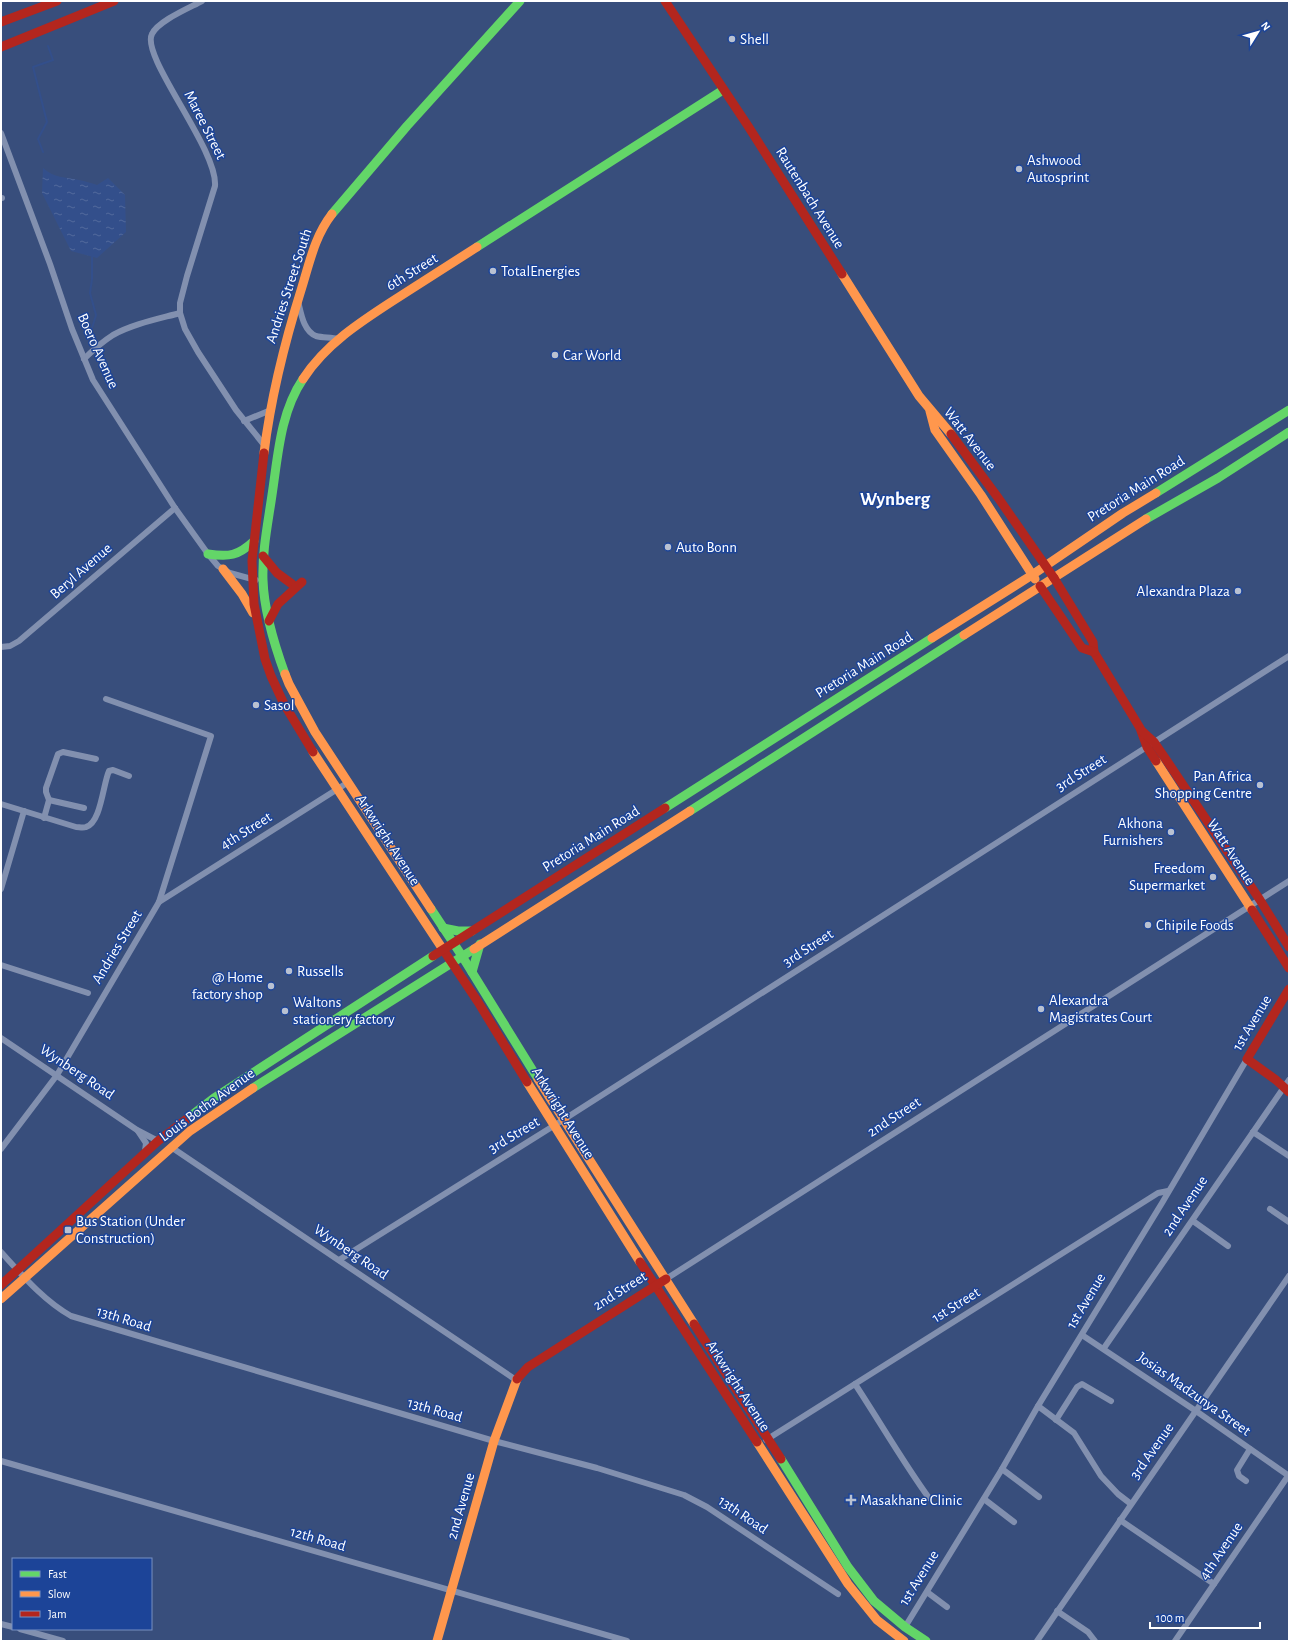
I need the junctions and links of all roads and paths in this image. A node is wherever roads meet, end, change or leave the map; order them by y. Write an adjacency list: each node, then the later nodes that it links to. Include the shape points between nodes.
1 (57, 1): 6 (main road)
2 (114, 1): 7 (main road)
3 (202, 1): 11 (street, Maree Street, via 160,26 153,32 150,40 154,55 207,153 216,180 187,276)
4 (520, 1): 10 (main road, Andries Street South, via 387,148 323,224)
5 (665, 1): 8 (main road, Rautenbach Avenue)
6 (1, 22)
7 (2, 47)
8 (723, 90): 12 (main road, 6th Street, via 366,318); 16 (main road, Rautenbach Avenue)
9 (1, 133): 13 (street, Boero Avenue)
10 (298, 297): 12 (street, via 305,326 310,332 316,336); 14 (main road, Andries Street South, via 282,353)
11 (180, 313): 13 (street, via 116,334 101,343); 17 (street, Maree Street, via 189,337)
12 (338, 339): 25 (main road, 6th Street, via 300,381 288,407 279,446)
13 (84, 359): 22 (street, Boero Avenue, via 106,402)
14 (271, 410): 17 (street); 19 (main road, Andries Street South)
15 (1289, 410): 26 (main road, Pretoria Main Road, via 1123,513)
16 (930, 411): 20 (main road, Watt Avenue, via 943,424); 21 (main road, Watt Avenue, via 935,430)
17 (244, 421): 19 (street, Maree Street)
18 (1289, 432): 29 (main road, Pretoria Main Road, via 1218,478 1129,529)
19 (265, 446): 23 (main road, Andries Street South)
20 (984, 479): 21 (main road); 26 (main road, Watt Avenue)
21 (974, 486): 28 (main road, Watt Avenue)
22 (175, 508): 24 (street, Boero Avenue); 37 (street, Beryl Avenue, via 19,641)
23 (254, 541): 24 (main road, via 235,556); 30 (main road, Andries Street South)
24 (208, 554): 27 (street, Boero Avenue)
25 (263, 556): 31 (main road, 6th Street); 33 (main road, via 277,573)
26 (1045, 566): 28 (main road, Pretoria Main Road); 29 (main road, Watt Avenue)
27 (223, 569): 30 (street, Boero Avenue, via 237,576); 35 (main road, via 242,594)
28 (1032, 575): 34 (main road, Watt Avenue); 57 (main road, Pretoria Main Road)
29 (1054, 578): 34 (main road, Pretoria Main Road); 38 (main road, Watt Avenue, via 1093,642)
30 (252, 579): 31 (street, Boero Avenue); 35 (main road, Arkwright Avenue)
31 (263, 581): 36 (main road, Arkwright Avenue)
32 (302, 582): 36 (main road, via 278,604)
33 (292, 584)
34 (1040, 586): 38 (main road, Watt Avenue, via 1082,648); 59 (main road, Pretoria Main Road)
35 (256, 621): 45 (main road, Arkwright Avenue, via 265,659 277,691)
36 (269, 622): 44 (main road, Arkwright Avenue, via 276,651 289,684)
37 (1, 647)
38 (1094, 652): 41 (main road, Watt Avenue)
39 (1289, 656): 41 (street, 3rd Street)
40 (106, 699): 54 (street, Andries Street, via 211,736)
41 (1150, 744): 53 (main road, Watt Avenue); 55 (main road, Watt Avenue); 73 (street, 3rd Street)
42 (96, 759): 46 (street, via 63,752 58,754 46,788)
43 (129, 776): 50 (street, via 109,771 98,812 93,822 85,827)
44 (347, 783): 45 (street, 4th Street); 56 (main road, Arkwright Avenue)
45 (338, 788): 54 (street, 4th Street); 61 (main road, Arkwright Avenue)
46 (49, 800): 48 (street); 50 (street)
47 (1, 804): 49 (street)
48 (84, 808)
49 (24, 811): 50 (street); 52 (street)
50 (44, 818)
51 (1289, 881): 53 (street, 2nd Street)
52 (1, 889)
53 (1260, 900): 55 (street, 2nd Street); 60 (main road, Watt Avenue)
54 (159, 902): 71 (street, Andries Street)
55 (1250, 907): 65 (main road, Watt Avenue); 92 (street, 2nd Street)
56 (443, 928): 57 (main road); 58 (main road, Arkwright Avenue)
57 (472, 931): 58 (main road, Pretoria Main Road)
58 (453, 943): 61 (main road, Louis Botha Avenue); 62 (main road, Arkwright Avenue)
59 (480, 944): 62 (main road, Pretoria Main Road); 66 (main road)
60 (1289, 947)
61 (443, 949): 63 (main road, Arkwright Avenue); 77 (main road, Louis Botha Avenue, via 214,1098)
62 (462, 956): 63 (main road, Louis Botha Avenue); 66 (main road, Arkwright Avenue)
63 (452, 963): 74 (main road, Arkwright Avenue); 78 (main road, Louis Botha Avenue, via 241,1096)
64 (1, 965): 68 (street)
65 (1289, 968)
66 (472, 972): 73 (main road, Arkwright Avenue)
67 (1289, 989): 70 (main road, 1st Avenue)
68 (88, 993)
69 (1, 1038): 71 (street, Wynberg Road)
70 (1247, 1059): 72 (main road); 82 (street, 1st Avenue)
71 (57, 1075): 75 (street, Wynberg Road); 79 (street, Andries Street)
72 (1287, 1086): 76 (street, 2nd Avenue)
73 (563, 1120): 74 (street, 3rd Street); 92 (main road, Arkwright Avenue)
74 (554, 1126): 88 (street, 3rd Street); 94 (main road, Arkwright Avenue)
75 (137, 1130): 77 (street, Wynberg Road); 80 (street, Wynberg Road, via 146,1143)
76 (1254, 1132): 81 (street); 84 (street, 2nd Avenue)
77 (158, 1141): 80 (main road, Louis Botha Avenue)
78 (171, 1147): 88 (street, Wynberg Road); 91 (main road, Louis Botha Avenue)
79 (1, 1149)
80 (142, 1156): 89 (main road, Louis Botha Avenue)
81 (1289, 1156)
82 (1168, 1191): 96 (street, 1st Avenue); 99 (street, 1st Street, via 1158,1193)
83 (1270, 1209): 85 (street)
84 (1193, 1221): 86 (street); 97 (street, 2nd Avenue)
85 (1289, 1222)
86 (1228, 1246)
87 (1, 1252): 89 (street)
88 (339, 1260): 98 (street, Wynberg Road)
89 (17, 1270): 91 (street, 13th Road); 93 (main road, Louis Botha Avenue)
90 (1289, 1276): 102 (street, 3rd Avenue)
91 (24, 1278): 95 (main road, Louis Botha Avenue); 105 (street, 13th Road, via 54,1305 71,1316)
92 (666, 1279): 94 (main road, 2nd Street); 104 (main road, Arkwright Avenue)
93 (1, 1285)
94 (655, 1286): 98 (main road, 2nd Street, via 528,1367); 106 (main road, Arkwright Avenue)
95 (1, 1299)
96 (1082, 1335): 97 (street, Josias Madzunya Street); 101 (street, 1st Avenue)
97 (1104, 1348): 102 (street, Josias Madzunya Street)
98 (516, 1380): 105 (main road, 2nd Avenue)
99 (856, 1384): 104 (street, 1st Street); 113 (street)
100 (1111, 1401): 103 (street, via 1082,1384 1077,1387)
101 (1038, 1406): 103 (street); 109 (street, 1st Avenue)
102 (1196, 1411): 107 (street, Josias Madzunya Street); 115 (street, 3rd Avenue)
103 (1056, 1420): 115 (street, via 1078,1438 1107,1483)
104 (768, 1439): 106 (street, 1st Street); 125 (main road, Arkwright Avenue, via 860,1585 874,1601)
105 (494, 1441): 119 (main road, 2nd Avenue); 121 (street, 13th Road, via 597,1468 690,1497)
106 (759, 1445): 128 (main road, Arkwright Avenue, via 859,1599)
107 (1250, 1449): 110 (street, Josias Madzunya Street); 111 (street, via 1237,1470)
108 (1, 1462): 119 (street, 12th Road)
109 (1002, 1469): 112 (street); 114 (street, 1st Avenue)
110 (1289, 1476): 118 (street, 4th Avenue)
111 (1246, 1481)
112 (1039, 1497)
113 (930, 1498)
114 (984, 1500): 117 (street); 120 (street, 1st Avenue)
115 (1131, 1504): 116 (street, 3rd Avenue)
116 (1120, 1520): 118 (street); 123 (street, 3rd Avenue)
117 (1014, 1522)
118 (1214, 1584): 135 (street, 4th Avenue)
119 (451, 1591): 130 (main road, 2nd Avenue); 131 (street, 12th Road)
120 (927, 1592): 122 (street); 125 (street, 1st Avenue)
121 (838, 1594)
122 (947, 1607)
123 (1057, 1611): 133 (street, 3rd Avenue); 134 (street, via 1088,1632)
124 (1, 1624): 126 (street)
125 (905, 1626): 132 (main road)
126 (12, 1627)
127 (24, 1630): 129 (street)
128 (901, 1640)
129 (62, 1641)
130 (437, 1641)
131 (627, 1641)
132 (926, 1641)
133 (1037, 1641)
134 (1095, 1641)
135 (1175, 1641)

